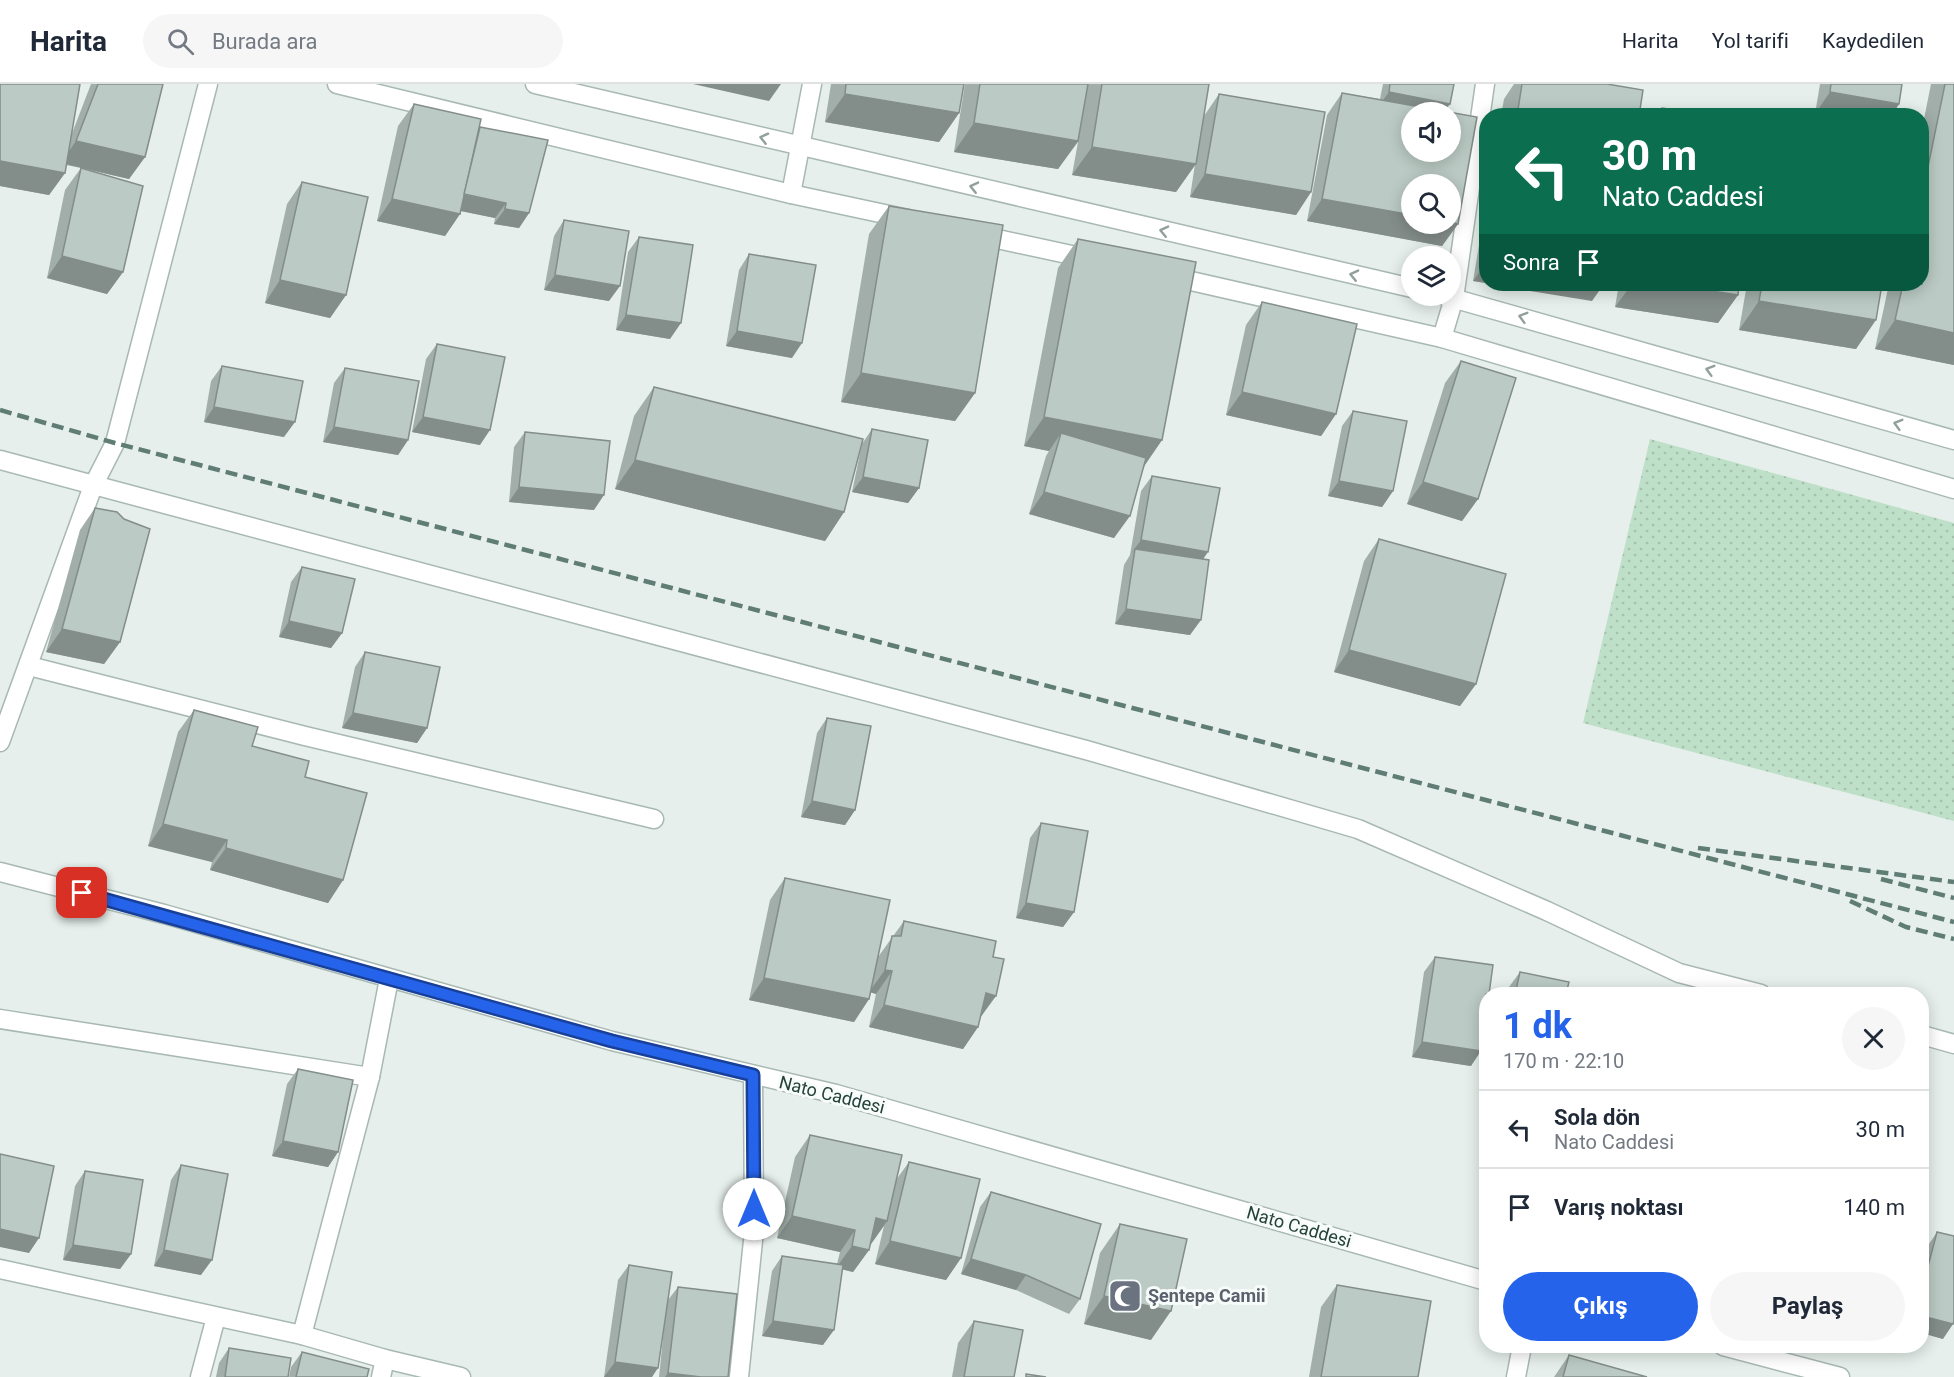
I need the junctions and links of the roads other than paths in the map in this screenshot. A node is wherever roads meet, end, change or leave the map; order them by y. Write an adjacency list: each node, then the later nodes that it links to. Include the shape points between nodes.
1 (208, 84): 21 (street, via 115,443)
2 (337, 84): 9 (street)
3 (535, 84): 8 (street, one-way to 3)
4 (812, 84): 8 (street)
5 (1485, 84): 6 (street)
6 (1481, 108)
7 (1479, 121): 12 (street)
8 (800, 147): 9 (street); 15 (street, one-way to 8)
9 (791, 194): 10 (street)
10 (931, 225)
11 (966, 232): 13 (street)
12 (1458, 246)
13 (1106, 262)
14 (1153, 272): 18 (street)
15 (1401, 285)
16 (1461, 300): 19 (street, one-way to 16)
17 (1448, 306): 18 (street)
18 (1442, 338): 22 (street)
19 (1954, 440)
20 (0, 460): 21 (street)
21 (93, 486): 23 (street); 28 (street, via 1086,750 1358,829 1678,973)
22 (1954, 489)
23 (29, 666): 24 (street); 25 (street)
24 (0, 742)
25 (654, 819)
26 (0, 872): 27 (street, Nato Caddesi)
27 (389, 979): 32 (street, Nato Caddesi, via 612,1041); 33 (street)
28 (1733, 987)
29 (0, 1019): 33 (street)
30 (1929, 1037): 31 (street)
31 (1954, 1044)
32 (753, 1075): 35 (street, Nato Caddesi, via 836,1094); 43 (street, via 754,1231)
33 (370, 1077): 37 (street)
34 (0, 1269): 36 (street)
35 (1479, 1279)
36 (216, 1317): 37 (street); 41 (street)
37 (302, 1335): 40 (street)
38 (1521, 1353): 44 (street)
39 (1749, 1353): 45 (street)
40 (383, 1368): 42 (street)
41 (200, 1377)
42 (461, 1377)
43 (739, 1377)
44 (1516, 1377)
45 (1840, 1377)

